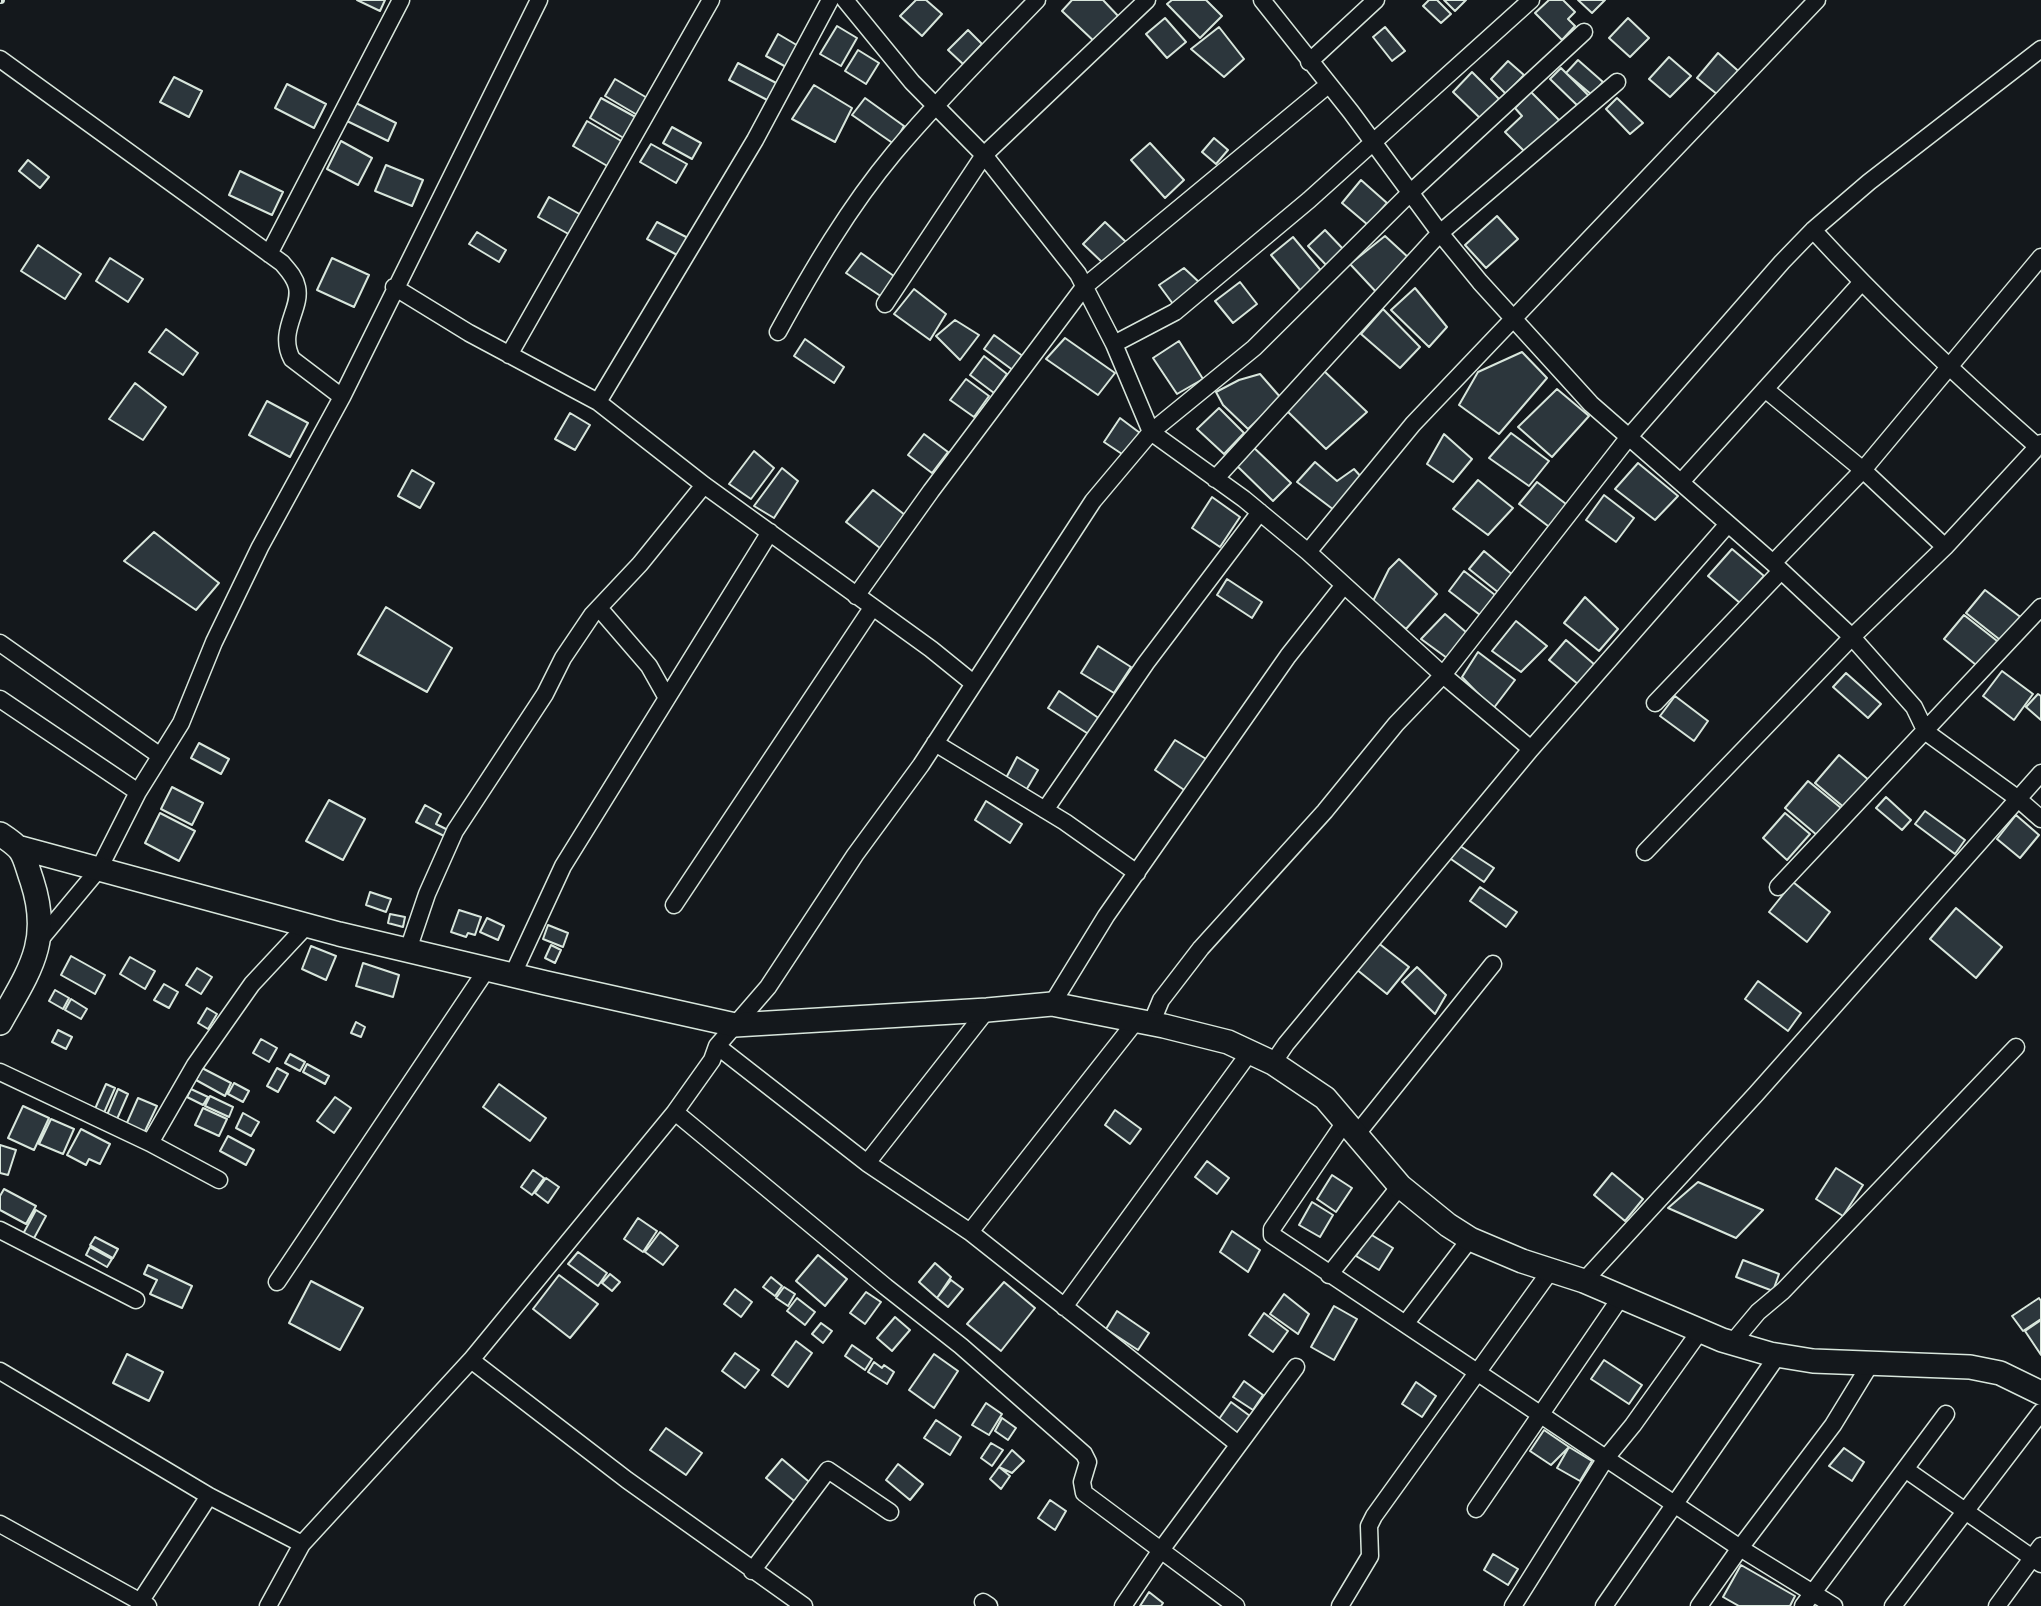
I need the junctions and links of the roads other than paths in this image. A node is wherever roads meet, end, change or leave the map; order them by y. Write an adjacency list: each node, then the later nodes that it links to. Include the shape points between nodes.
1 (401, 0): 24 (street)
2 (539, 0): 27 (street)
3 (710, 0): 33 (street)
4 (830, 0): 37 (street, via 755,140)
5 (845, 0): 18 (street)
6 (1037, 0): 18 (street)
7 (1147, 0): 20 (street)
8 (1262, 0): 15 (street)
9 (1376, 0): 15 (street)
10 (1531, 0): 19 (street)
11 (1817, 0): 30 (street)
12 (1584, 32): 21 (street)
13 (2041, 49): 22 (street)
14 (0, 59): 24 (street)
15 (1309, 62): 17 (street)
16 (1618, 82): 23 (street)
17 (1328, 85): 19 (street); 28 (street)
18 (936, 105): 20 (street); 31 (street, via 859,201)
19 (1373, 143): 21 (street); 32 (street, via 1175,312)
20 (984, 155): 28 (street); 29 (street)
21 (1410, 193): 23 (street); 38 (street, via 1254,348)
22 (1813, 230): 26 (street); 39 (street)
23 (1440, 233): 30 (street); 42 (street)
24 (269, 254): 36 (street, via 295,279 298,290 287,333 288,352)
25 (2041, 257): 34 (street)
26 (1861, 282): 34 (street); 35 (street)
27 (394, 287): 33 (street); 36 (street)
28 (1084, 287): 32 (street); 52 (street)
29 (885, 303)
30 (1513, 319): 39 (street); 49 (street, via 1413,424)
31 (778, 332)
32 (1114, 344): 38 (street)
33 (509, 355): 37 (street)
34 (1949, 369): 40 (street); 41 (street)
35 (1765, 389): 41 (street); 43 (street)
36 (342, 397): 66 (street, via 260,547 181,723)
37 (598, 402): 44 (street)
38 (1151, 432): 42 (street); 59 (street, via 1093,501)
39 (1628, 438): 43 (street); 58 (street)
40 (2039, 445): 48 (street)
41 (1863, 470): 48 (street); 50 (street)
42 (1215, 479): 45 (street)
43 (1681, 482): 46 (street)
44 (704, 485): 47 (street); 54 (street)
45 (1259, 512): 49 (street); 70 (street, via 1146,663)
46 (1728, 524): 50 (street); 65 (street)
47 (771, 532): 52 (street); 60 (street)
48 (1945, 547): 56 (street)
49 (1308, 552): 51 (street)
50 (1777, 567): 56 (street); 62 (street)
51 (1344, 585): 58 (street); 76 (street, via 1288,656)
52 (856, 596): 55 (street)
53 (2041, 607): 63 (street)
54 (599, 608): 60 (street, via 649,666); 81 (street, via 455,831)
55 (872, 608): 59 (street); 78 (street)
56 (1852, 637): 63 (street, via 1914,707); 74 (street)
57 (0, 643): 66 (street)
58 (1443, 675): 65 (street); 87 (street, via 1201,948)
59 (973, 683): 64 (street)
60 (667, 698): 84 (street, via 562,866)
61 (0, 699): 68 (street)
62 (1655, 702)
63 (1926, 732): 69 (street); 77 (street)
64 (935, 744): 70 (street); 89 (street, via 768,987)
65 (1531, 749): 93 (street)
66 (159, 755): 68 (street)
67 (2041, 773): 69 (street)
68 (138, 792): 75 (street)
69 (2017, 798): 71 (street); 106 (street)
70 (1045, 810): 76 (street)
71 (2041, 819)
72 (0, 834): 73 (street)
73 (21, 848): 75 (street); 80 (street, via 40,905)
74 (1645, 852)
75 (99, 869): 79 (street); 80 (street)
76 (1137, 873): 85 (street)
77 (1778, 887)
78 (674, 905)
79 (308, 924): 81 (street); 97 (street, via 252,984 195,1065)
80 (39, 941): 88 (street, via 27,975)
81 (408, 950): 83 (street)
82 (1493, 964): 96 (street)
83 (487, 969): 84 (street); 107 (street)
84 (513, 974): 89 (street)
85 (1052, 1004): 86 (street); 87 (street)
86 (987, 1010): 89 (street); 98 (street)
87 (1143, 1022): 92 (street, via 1228,1042); 102 (street)
88 (0, 1023)
89 (735, 1025): 90 (street)
90 (718, 1046): 95 (street); 98 (street)
91 (2016, 1047): 113 (street)
92 (1250, 1052): 93 (street); 110 (street)
93 (1273, 1063): 96 (street, via 1325,1098)
94 (0, 1072): 97 (street)
95 (675, 1112): 115 (street); 134 (street, via 1022,1398 1084,1454 1088,1462 1084,1493)
96 (1351, 1128): 100 (street); 105 (street, via 1271,1231)
97 (150, 1143): 99 (street)
98 (867, 1163): 102 (street)
99 (219, 1180)
100 (1400, 1185): 103 (street); 105 (street)
101 (0, 1230): 109 (street)
102 (970, 1232): 110 (street)
103 (1470, 1239): 104 (street); 111 (street)
104 (1550, 1270): 106 (street); 119 (street)
105 (1329, 1275): 111 (street)
106 (1584, 1281): 108 (street)
107 (277, 1282)
108 (1621, 1297): 112 (street); 122 (street)
109 (136, 1300)
110 (1063, 1307): 123 (street)
111 (1406, 1323): 119 (street)
112 (1700, 1331): 113 (street); 124 (street)
113 (1732, 1343): 114 (street)
114 (1778, 1355): 116 (street); 127 (street)
115 (471, 1360): 132 (street); 136 (street)
116 (1871, 1363): 120 (street, via 1970,1367 2000,1373); 133 (street, via 1833,1424)
117 (1296, 1367): 123 (street)
118 (0, 1371): 126 (street)
119 (1476, 1372): 122 (street); 143 (street, via 1374,1516 1369,1526 1370,1556)
120 (2040, 1396): 130 (street)
121 (1946, 1413): 125 (street)
122 (1541, 1415): 124 (street); 128 (street)
123 (1238, 1444): 134 (street)
124 (1606, 1458): 127 (street); 144 (street)
125 (1905, 1469): 130 (street); 137 (street)
126 (209, 1496): 132 (street); 138 (street)
127 (1676, 1503): 133 (street); 145 (street)
128 (1476, 1509)
129 (890, 1512): 136 (street, via 828,1470)
130 (1966, 1512): 135 (street); 148 (street)
131 (0, 1524): 138 (street)
132 (302, 1544): 139 (street)
133 (1740, 1548): 137 (street); 146 (street)
134 (1161, 1550): 141 (street); 142 (street)
135 (2038, 1556): 149 (street)
136 (752, 1571): 140 (street)
137 (1809, 1599): 147 (street)
138 (144, 1604)
139 (274, 1604)
140 (804, 1606)
141 (1123, 1606)
142 (1236, 1606)
143 (1340, 1606)
144 (1513, 1606)
145 (1604, 1606)
146 (1699, 1606)
147 (1834, 1606)
148 (1893, 1606)
149 (1997, 1606)

